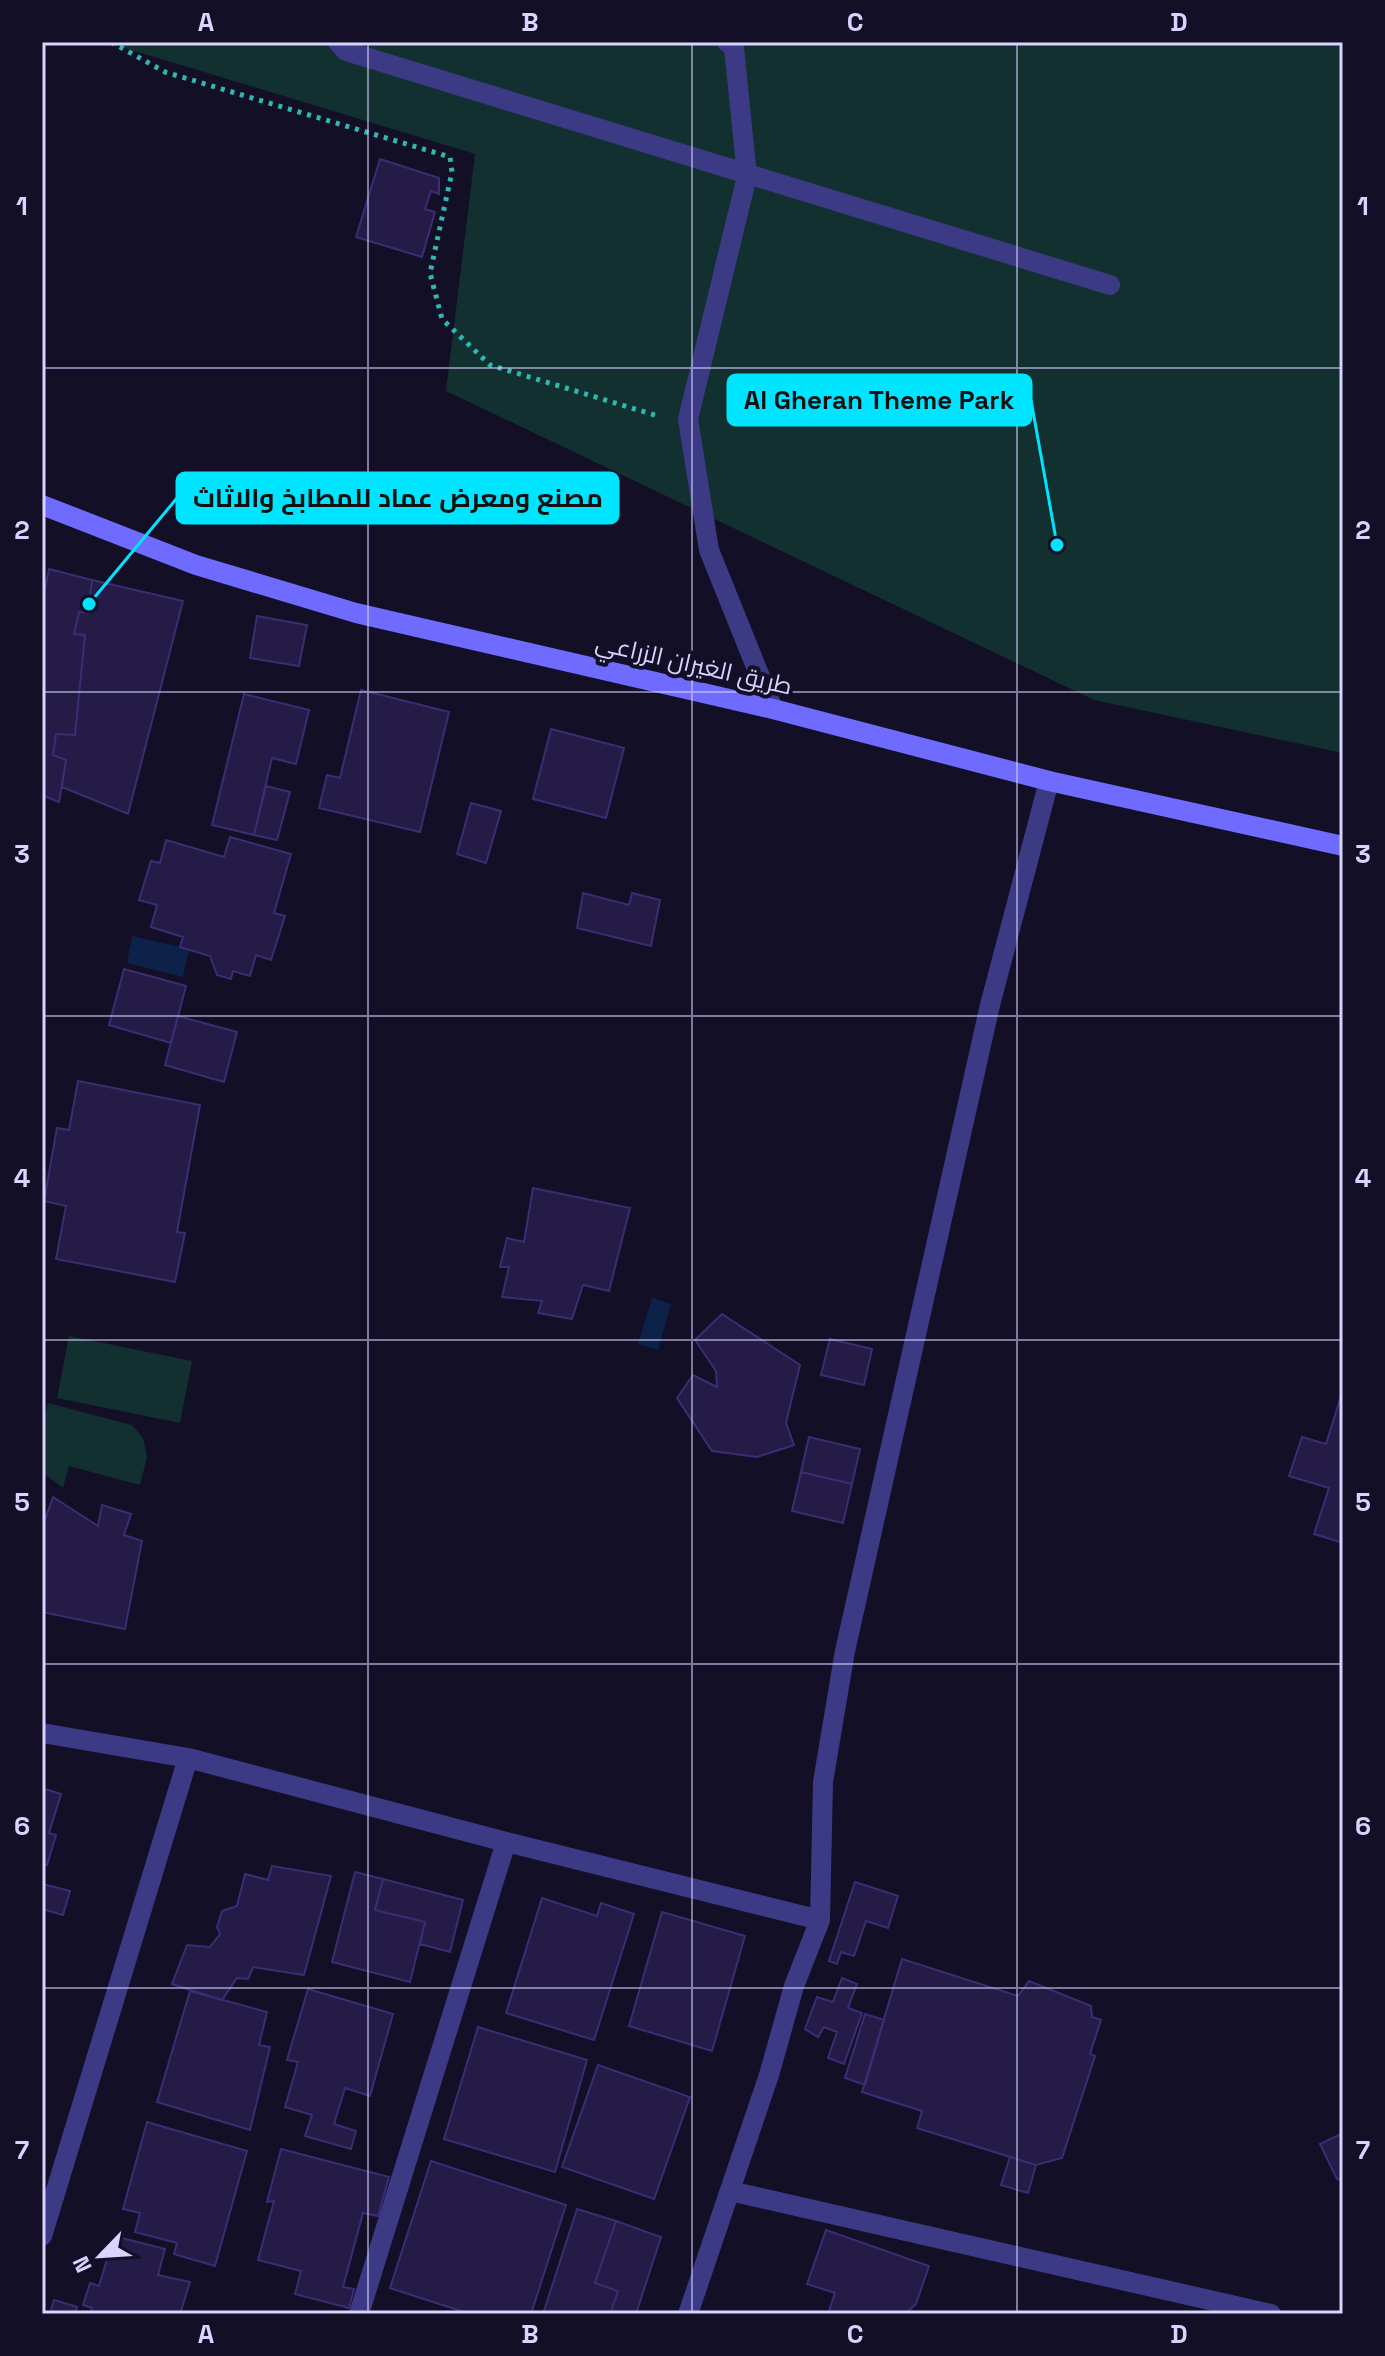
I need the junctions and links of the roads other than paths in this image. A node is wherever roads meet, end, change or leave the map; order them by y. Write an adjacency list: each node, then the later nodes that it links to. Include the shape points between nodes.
1 (338, 42): 3 (street, via 346,51)
2 (727, 42): 3 (street, via 734,48)
3 (747, 176): 4 (street); 6 (street, via 688,426 709,550)
4 (1110, 285)
5 (42, 505): 6 (street, طريق الغيران الزراعي, via 196,565 356,613)
6 (773, 709): 7 (street, طريق الغيران الزراعي)
7 (1049, 781): 8 (street, طريق الغيران الزراعي); 12 (street, via 990,1005 845,1651 823,1782)
8 (1343, 846)
9 (42, 1733): 10 (street)
10 (188, 1758): 11 (street); 14 (street)
11 (506, 1842): 12 (street); 15 (street)
12 (820, 1920): 13 (street)
13 (730, 2191): 16 (street); 17 (street)
14 (42, 2236)
15 (359, 2314)
16 (688, 2314)
17 (1271, 2314)

